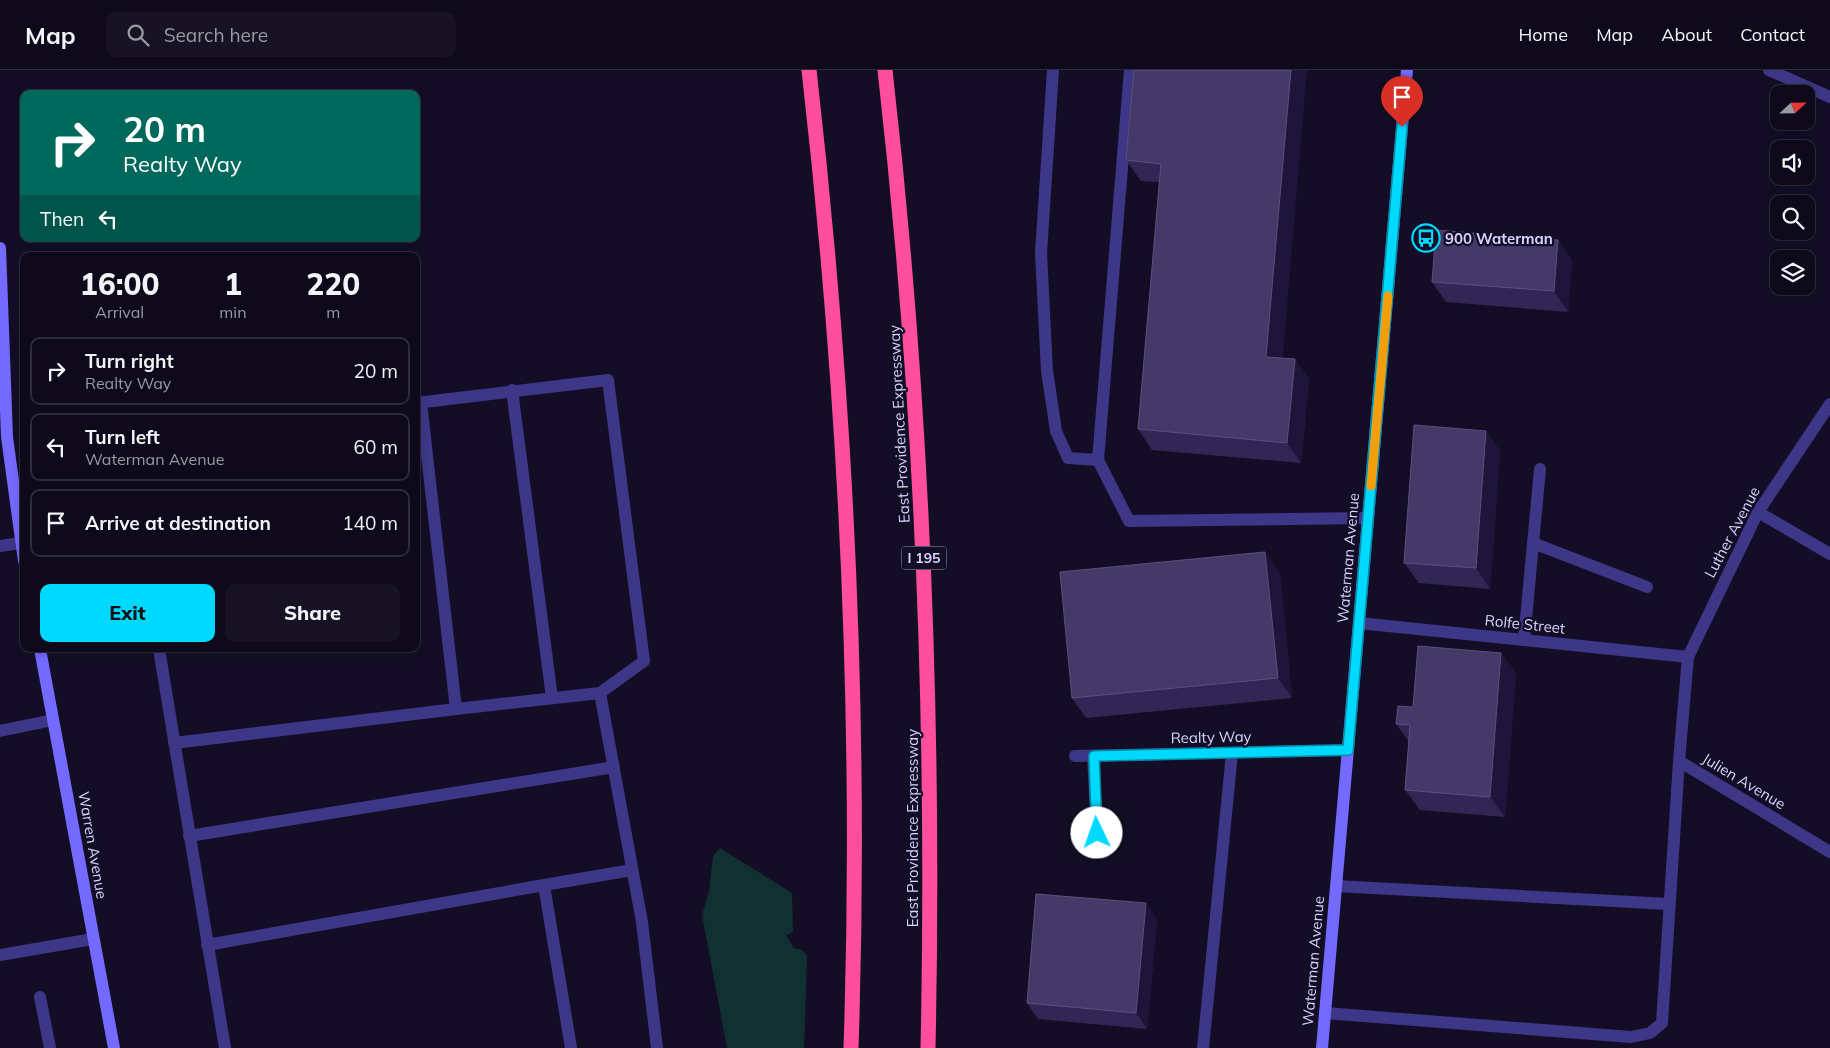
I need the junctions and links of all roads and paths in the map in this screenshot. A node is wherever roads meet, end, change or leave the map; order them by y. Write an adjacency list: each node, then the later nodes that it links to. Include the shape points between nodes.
1 (809, 70): 57 (highway, via 830,272 846,528 854,822)
2 (885, 70): 58 (highway, East Providence Expressway / I 195, via 911,324 923,535 930,800)
3 (1053, 70): 14 (street, via 1041,253 1047,371 1056,431 1068,458)
4 (1130, 70): 14 (street)
5 (1407, 70): 17 (main road, Waterman Avenue)
6 (1769, 70): 7 (street)
7 (1830, 97)
8 (0, 248): 9 (main road)
9 (2, 383): 18 (main road)
10 (512, 390): 11 (street); 28 (street, via 608,380 644,661); 29 (street)
11 (420, 403)
12 (1830, 404): 16 (street, Luther Avenue)
13 (420, 419): 30 (street)
14 (1098, 460): 17 (street, via 1130,521)
15 (1540, 469): 19 (street)
16 (1758, 512): 21 (street); 27 (street, Luther Avenue)
17 (1368, 518): 23 (main road, Waterman Avenue)
18 (20, 543): 20 (street)
19 (1533, 543): 22 (street); 24 (street)
20 (0, 546)
21 (1830, 554)
22 (1647, 587)
23 (1359, 623): 24 (street, Rolfe Street); 34 (main road, Waterman Avenue)
24 (1524, 640): 27 (street, Rolfe Street)
25 (41, 652): 31 (main road, Warren Avenue)
26 (159, 652): 33 (street)
27 (1688, 657): 38 (street, Julien Avenue)
28 (600, 693): 29 (street); 39 (street)
29 (552, 698): 30 (street)
30 (456, 709): 33 (street)
31 (53, 720): 32 (street); 47 (main road, Warren Avenue)
32 (0, 731)
33 (174, 744): 41 (street)
34 (1348, 750): 35 (street, Realty Way); 45 (main road, Waterman Avenue)
35 (1232, 753): 37 (street, Realty Way); 59 (street)
36 (1075, 756): 37 (street, Realty Way)
37 (1094, 756): 40 (street)
38 (1679, 761): 42 (street, Julien Avenue); 46 (street)
39 (614, 767): 41 (street); 43 (street)
40 (1097, 833)
41 (189, 836): 48 (street)
42 (1830, 852)
43 (632, 870): 44 (street); 56 (street, via 642,922)
44 (544, 885): 48 (street); 55 (street)
45 (1336, 886): 46 (street); 51 (main road, Waterman Avenue)
46 (1669, 904): 51 (street, via 1662,1023 1650,1033 1631,1037)
47 (93, 939): 49 (street); 53 (main road, Warren Avenue)
48 (207, 945): 54 (street)
49 (0, 955)
50 (40, 997): 52 (street)
51 (1325, 1013): 60 (main road, Waterman Avenue)
52 (50, 1048)
53 (114, 1048)
54 (225, 1048)
55 (571, 1048)
56 (656, 1048)
57 (851, 1048)
58 (928, 1048)
59 (1203, 1048)
60 (1322, 1048)

